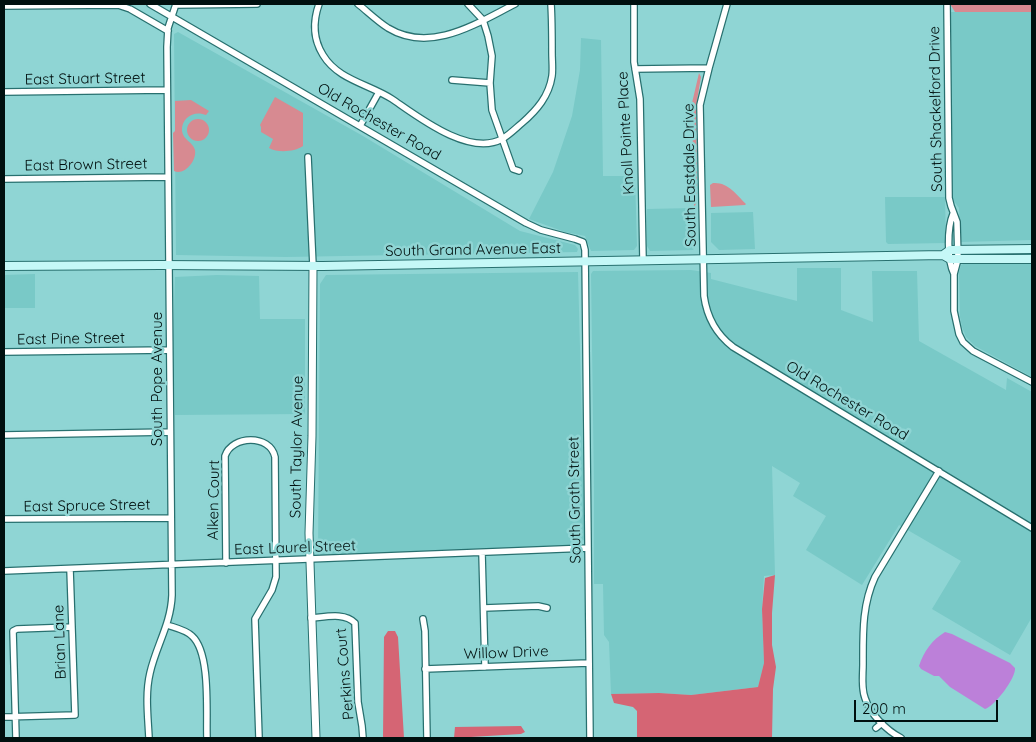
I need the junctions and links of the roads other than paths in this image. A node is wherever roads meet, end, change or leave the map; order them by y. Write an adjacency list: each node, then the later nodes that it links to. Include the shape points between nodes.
1 (150, 4): 14 (street, Old Rochester Road)
2 (176, 4): 3 (street); 14 (street, South Pope Avenue)
3 (227, 4): 4 (street)
4 (257, 4)
5 (319, 4): 23 (street, via 315,30 324,58 335,70)
6 (358, 4): 15 (street, via 390,29 420,38 447,36)
7 (468, 4): 15 (street)
8 (515, 4): 15 (street)
9 (552, 4): 25 (street, via 552,75 546,96 531,116)
10 (634, 4): 18 (street, Knoll Pointe Place)
11 (727, 4): 17 (street, South Eastdale Drive)
12 (947, 4): 31 (street, South Shackelford Drive)
13 (4, 6): 16 (street, via 118,6 130,9)
14 (172, 17): 16 (street, South Pope Avenue); 24 (street, Old Rochester Road)
15 (483, 20): 20 (street, via 492,56)
16 (168, 31): 21 (street, South Pope Avenue)
17 (709, 68): 18 (street); 32 (street, South Eastdale Drive, via 700,105)
18 (636, 69): 34 (street, Knoll Pointe Place, via 640,99)
19 (452, 80): 20 (street)
20 (490, 83): 25 (street, via 492,110)
21 (167, 90): 22 (street, East Stuart Street); 28 (street, South Pope Avenue)
22 (4, 92)
23 (379, 92): 24 (street); 25 (street, via 435,127 463,140 482,143)
24 (360, 126): 35 (street, Old Rochester Road, via 526,223 580,240 584,244)
25 (501, 140): 27 (street, via 513,168)
26 (308, 157): 38 (street, South Taylor Avenue)
27 (519, 171)
28 (168, 176): 29 (street, East Brown Street); 36 (street, South Pope Avenue)
29 (4, 179)
30 (1032, 250): 31 (main road, South Grand Avenue East)
31 (952, 255): 32 (main road, South Grand Avenue East); 33 (main road, South Grand Avenue East); 41 (street, South Shackelford Drive, via 954,319 964,342)
32 (704, 259): 34 (main road, South Grand Avenue East); 44 (street, Old Rochester Road, via 707,311 714,327 726,341)
33 (1032, 259)
34 (643, 260): 35 (main road, South Grand Avenue East)
35 (584, 262): 38 (main road, South Grand Avenue East); 48 (street, South Groth Street)
36 (169, 265): 37 (main road, South Grand Avenue East); 38 (main road, South Grand Avenue East); 39 (street, South Pope Avenue)
37 (4, 266)
38 (312, 266): 50 (street, South Taylor Avenue)
39 (169, 350): 40 (street, East Pine Street); 42 (street, South Pope Avenue)
40 (4, 352)
41 (1032, 382)
42 (170, 432): 43 (street); 45 (street, South Pope Avenue)
43 (4, 435)
44 (939, 471): 47 (street, Old Rochester Road); 67 (street, via 875,577 866,603 863,692 868,705)
45 (170, 518): 46 (street, East Spruce Street); 53 (street, South Pope Avenue)
46 (4, 519)
47 (1032, 528)
48 (588, 548): 49 (street, East Laurel Street); 62 (street, South Groth Street)
49 (482, 553): 50 (street, East Laurel Street); 56 (street)
50 (310, 560): 51 (street, East Laurel Street); 58 (street, South Taylor Avenue)
51 (276, 561): 52 (street, East Laurel Street); 52 (street, Alken Court, via 274,454 265,443 244,441 233,444 225,456); 72 (street, Alken Court, via 274,584 255,619)
52 (226, 563): 53 (street, East Laurel Street)
53 (171, 565): 54 (street, East Laurel Street); 60 (street, South Pope Avenue, via 172,604)
54 (70, 569): 55 (street, East Laurel Street); 61 (street, Brian Lane)
55 (4, 571)
56 (484, 608): 57 (street); 63 (street)
57 (547, 608)
58 (311, 618): 73 (street, South Taylor Avenue); 74 (street, Perkins Court, via 344,616 356,620 358,702)
59 (423, 619): 64 (street)
60 (168, 625): 70 (street, South Pope Avenue, via 148,681); 71 (street, via 194,637 204,658)
61 (72, 626): 66 (street, Brian Lane, via 75,715); 66 (street, via 12,629)
62 (588, 663): 63 (street, Willow Drive); 76 (street, South Groth Street)
63 (485, 667): 64 (street, Willow Drive)
64 (425, 669): 75 (street)
65 (4, 717): 66 (street)
66 (16, 717): 69 (street)
67 (882, 723): 68 (street); 77 (street)
68 (876, 728)
69 (16, 738)
70 (149, 738)
71 (207, 738)
72 (260, 738)
73 (316, 738)
74 (363, 738)
75 (427, 738)
76 (590, 738)
77 (900, 738)

